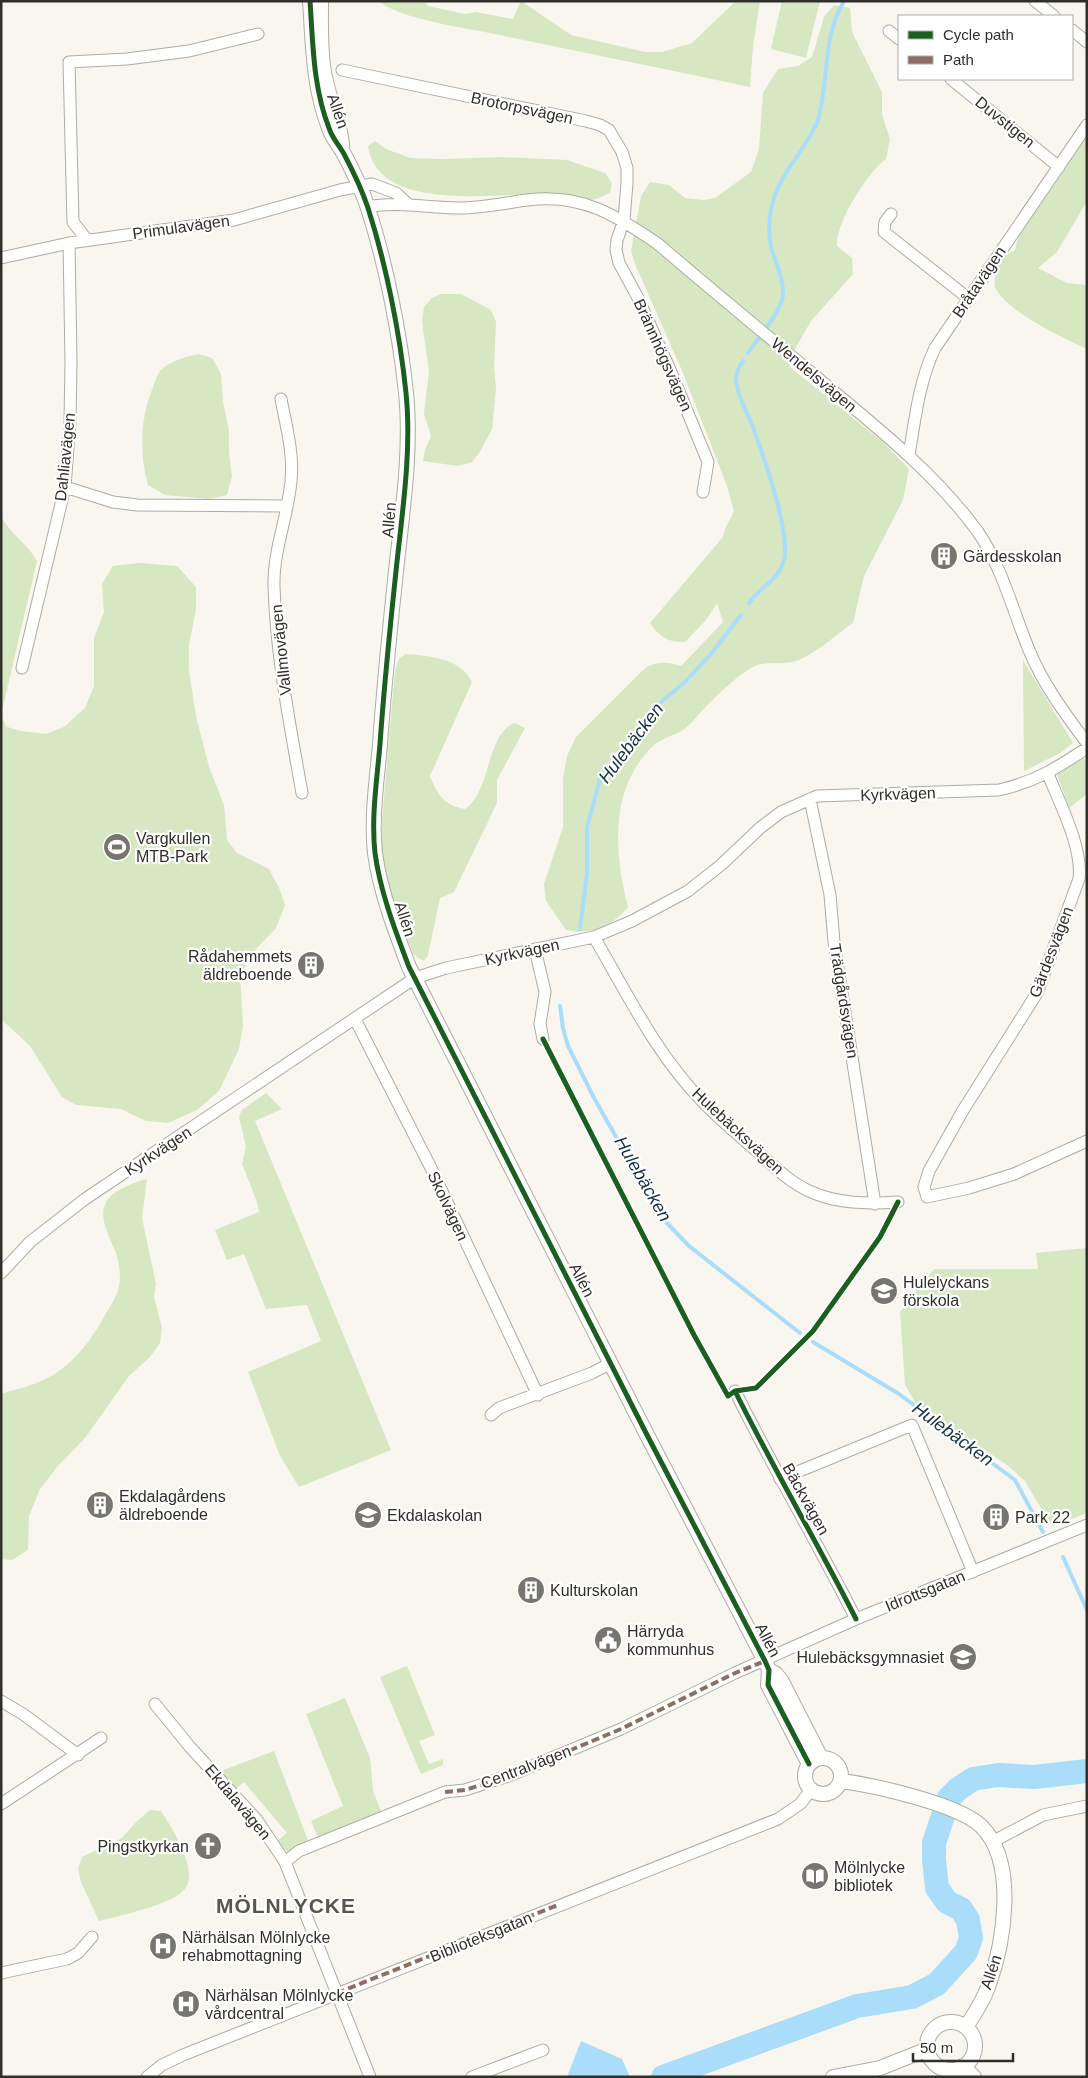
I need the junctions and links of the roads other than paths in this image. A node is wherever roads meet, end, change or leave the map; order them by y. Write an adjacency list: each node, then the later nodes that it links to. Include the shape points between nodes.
1 (310, 1): 13 (street, Allén, via 317,89 329,128)
2 (321, 1): 13 (street, Allén, via 324,71 341,133)
3 (1036, 1): 4 (street)
4 (1053, 15)
5 (889, 31): 8 (street)
6 (1073, 31): 9 (street)
7 (258, 34): 20 (street, via 189,52 69,62 74,222)
8 (898, 38)
9 (1087, 42)
10 (342, 70): 19 (street, Brotorpsvägen, via 600,124 609,130 627,168)
11 (951, 80): 14 (street, Duvstigen)
12 (1087, 125): 14 (street, Bråtavägen)
13 (342, 150): 15 (street, Allén)
14 (1060, 167): 23 (street, Bråtavägen)
15 (359, 186): 16 (street, via 372,184 388,189); 17 (street, Allén); 20 (street, Primulavägen, via 234,220)
16 (409, 205): 17 (street, Wendelsvägen); 19 (street, Wendelsvägen, via 472,208 554,200 588,204)
17 (367, 207): 37 (street, Allén, via 393,310 406,396 404,487 384,693 374,824 375,852 397,935)
18 (891, 214): 23 (street, via 884,222 884,232)
19 (624, 220): 25 (street, Wendelsvägen, via 658,244); 27 (street, Brännhögsvägen, via 617,240 619,263 638,298 708,462)
20 (87, 240): 21 (street, Primulavägen)
21 (69, 243): 22 (street, Primulavägen); 26 (street, Dahliavägen, via 71,361)
22 (1, 258)
23 (968, 298): 25 (street, Bråtavägen, via 927,364)
24 (281, 399): 28 (street, Vallmovägen, via 292,463)
25 (909, 455): 30 (street, Wendelsvägen, via 948,495 979,534 1000,576 1029,650 1058,705)
26 (65, 487): 28 (street, via 106,500 137,505); 29 (street, Dahliavägen)
27 (704, 492)
28 (286, 506): 33 (street, Vallmovägen, via 274,584 279,652)
29 (22, 668)
30 (1087, 743)
31 (1087, 748): 32 (street, Kyrkvägen)
32 (1048, 774): 34 (street, Kyrkvägen, via 999,790 817,796); 40 (street, Gärdesvägen, via 1078,852 1079,879 1038,994 962,1112 929,1171 924,1187 927,1197 1014,1174)
33 (302, 793)
34 (810, 799): 35 (street, Kyrkvägen, via 781,812 688,891); 42 (street, Trädgårdsvägen, via 830,895 834,942)
35 (594, 937): 36 (street, Kyrkvägen); 42 (street, Hulebäcksvägen, via 666,1058 726,1125 809,1192 851,1203)
36 (535, 949): 37 (street, Kyrkvägen); 39 (street, via 544,992 540,1024)
37 (415, 978): 38 (street, Kyrkvägen); 44 (street, Allén)
38 (355, 1019): 43 (street, Kyrkvägen, via 85,1199 30,1242); 46 (street, Skolvägen, via 431,1168)
39 (543, 1039)
40 (1087, 1141)
41 (898, 1202): 42 (street, Hulebäcksvägen)
42 (875, 1204)
43 (1, 1273)
44 (612, 1363): 46 (street); 52 (street, Allén)
45 (735, 1391): 48 (street, Bäckvägen)
46 (538, 1394): 47 (street, via 499,1408)
47 (491, 1415)
48 (780, 1479): 50 (street, via 912,1425); 51 (street, Bäckvägen)
49 (1087, 1525): 50 (street, Idrottsgatan)
50 (973, 1572): 51 (street, Idrottsgatan)
51 (856, 1619): 52 (street, Idrottsgatan)
52 (767, 1666): 57 (street, Allén, via 781,1680); 63 (street, Centralvägen, via 735,1673 612,1733 511,1775 465,1790 445,1792 299,1851)
53 (1, 1702): 56 (street, via 23,1714)
54 (155, 1704): 63 (street, Ekdalavägen, via 257,1820)
55 (101, 1738): 56 (street)
56 (78, 1755): 60 (street)
57 (815, 1761): 58 (street, via 832,1760 840,1770); 59 (street, via 805,1771 804,1778)
58 (841, 1781): 59 (street, via 829,1794); 62 (street, Allén, via 922,1799 960,1814 981,1826)
59 (811, 1790): 66 (street, Biblioteksgatan, via 800,1804 778,1818)
60 (1, 1804)
61 (1087, 1806): 62 (street, via 1043,1815)
62 (992, 1842): 67 (street, Allén, via 1004,1887 1000,1947 988,1988)
63 (285, 1862): 66 (street, Ekdalavägen)
64 (92, 1937): 65 (street, via 78,1953 67,1959)
65 (1, 1973)
66 (337, 1994): 71 (street, Biblioteksgatan, via 162,2065); 72 (street, Ekdalavägen)
67 (966, 2027): 69 (street, via 948,2022 939,2025 928,2040); 70 (street, via 975,2047 973,2055)
68 (544, 2050): 73 (street)
69 (928, 2050): 70 (street, via 939,2066 955,2069); 74 (street, via 880,2068)
70 (963, 2066): 75 (street)
71 (147, 2077)
72 (370, 2077)
73 (472, 2077)
74 (834, 2077)
75 (974, 2077)

